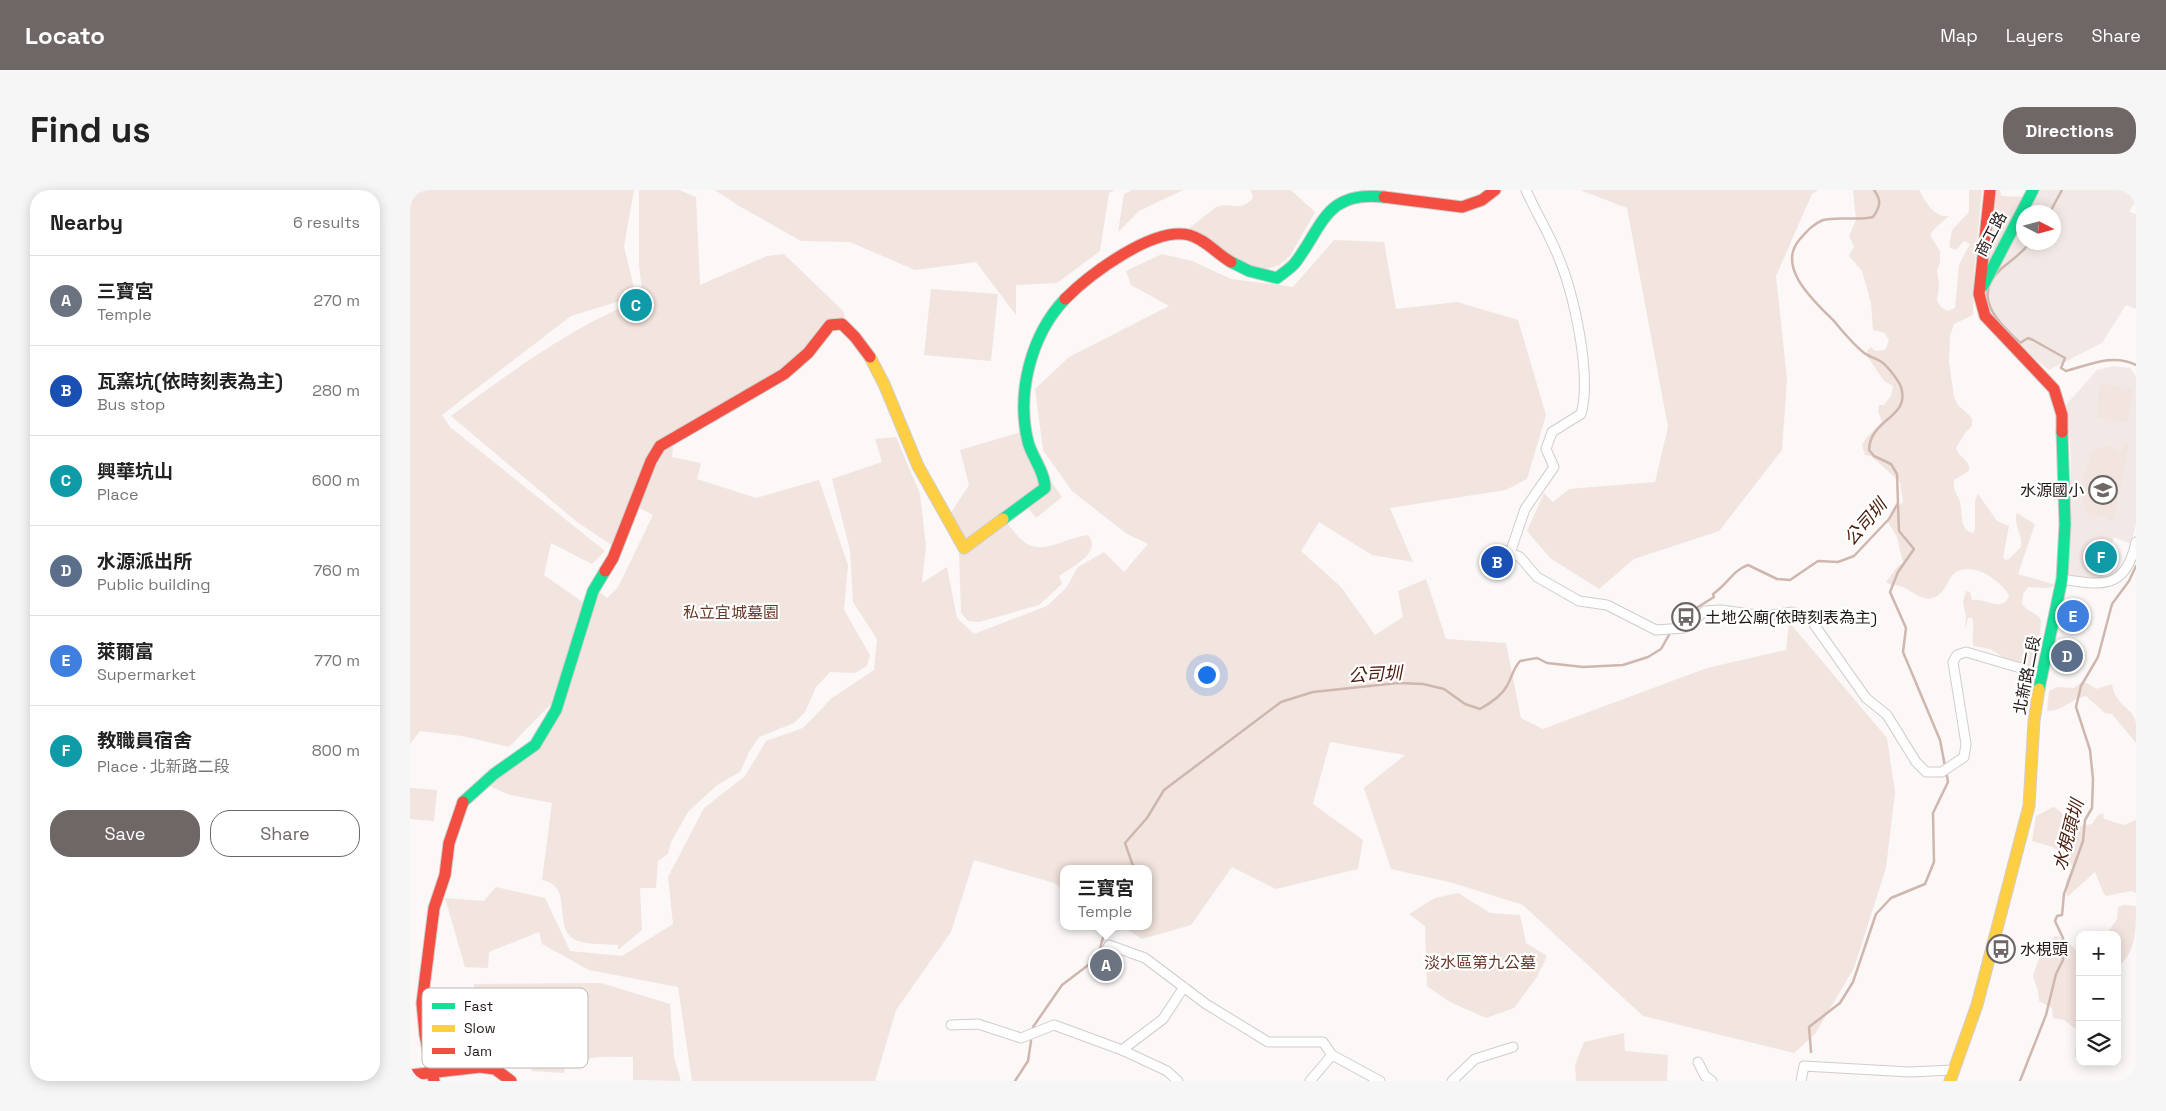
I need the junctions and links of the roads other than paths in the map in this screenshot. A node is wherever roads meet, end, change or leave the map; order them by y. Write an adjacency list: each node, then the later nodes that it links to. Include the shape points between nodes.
1 (1495, 190): 13 (street, via 1482,200 1462,207 1375,196 1347,200 1327,212 1294,264 1277,278 1255,274 1224,258 1204,242 1182,234 1148,241 1116,259 1058,306 1044,326 1032,363 1024,402 1026,437 1046,480 1045,488 964,548 934,499 876,369 854,334 842,324 830,325 808,353 784,374 660,446 613,558 593,591 556,710 536,745 494,774 462,803 449,843 446,875 434,908)
2 (1526, 190): 7 (street, via 1559,257 1578,332 1585,400 1581,414 1552,432 1546,449 1554,467 1525,509)
3 (1990, 190): 5 (street)
4 (2033, 190): 5 (street, 商工路)
5 (1979, 294): 9 (street, 北新路二段, via 1985,316 2054,389 2062,415 2065,524)
6 (2136, 542): 9 (street, via 2128,565 2116,579 2099,584)
7 (1510, 553): 8 (street, via 1502,550); 10 (street, via 1520,557 1537,577 1579,601 1607,605 1656,630 1684,628 1705,611 1765,616 1792,612 1803,615 1813,623 1866,698 1886,715 1926,772 1946,770 1964,757 1966,744 1954,662 1957,655 1966,652)
8 (1486, 566)
9 (2062, 579): 10 (street, 北新路二段)
10 (2041, 674): 23 (street, 北新路二段, via 2034,721 2029,806 1977,1005)
11 (1099, 967): 12 (street, via 1110,945 1145,958)
12 (1184, 987): 16 (street, via 1163,1019); 17 (street, via 1268,1042 1323,1042)
13 (424, 988)
14 (951, 1025): 16 (street, via 978,1024 1021,1038 1054,1025)
15 (1513, 1047): 28 (street, via 1475,1059)
16 (1122, 1050): 25 (street, via 1167,1071)
17 (1332, 1055): 26 (street); 27 (street)
18 (1698, 1062): 29 (street, via 1705,1076)
19 (475, 1068): 22 (street)
20 (488, 1068): 24 (street, via 495,1069)
21 (410, 1075): 22 (street)
22 (433, 1076)
23 (1951, 1076): 30 (street, via 1804,1066)
24 (511, 1081)
25 (1178, 1081)
26 (1310, 1081)
27 (1380, 1081)
28 (1452, 1081)
29 (1712, 1081)
30 (1801, 1081)

